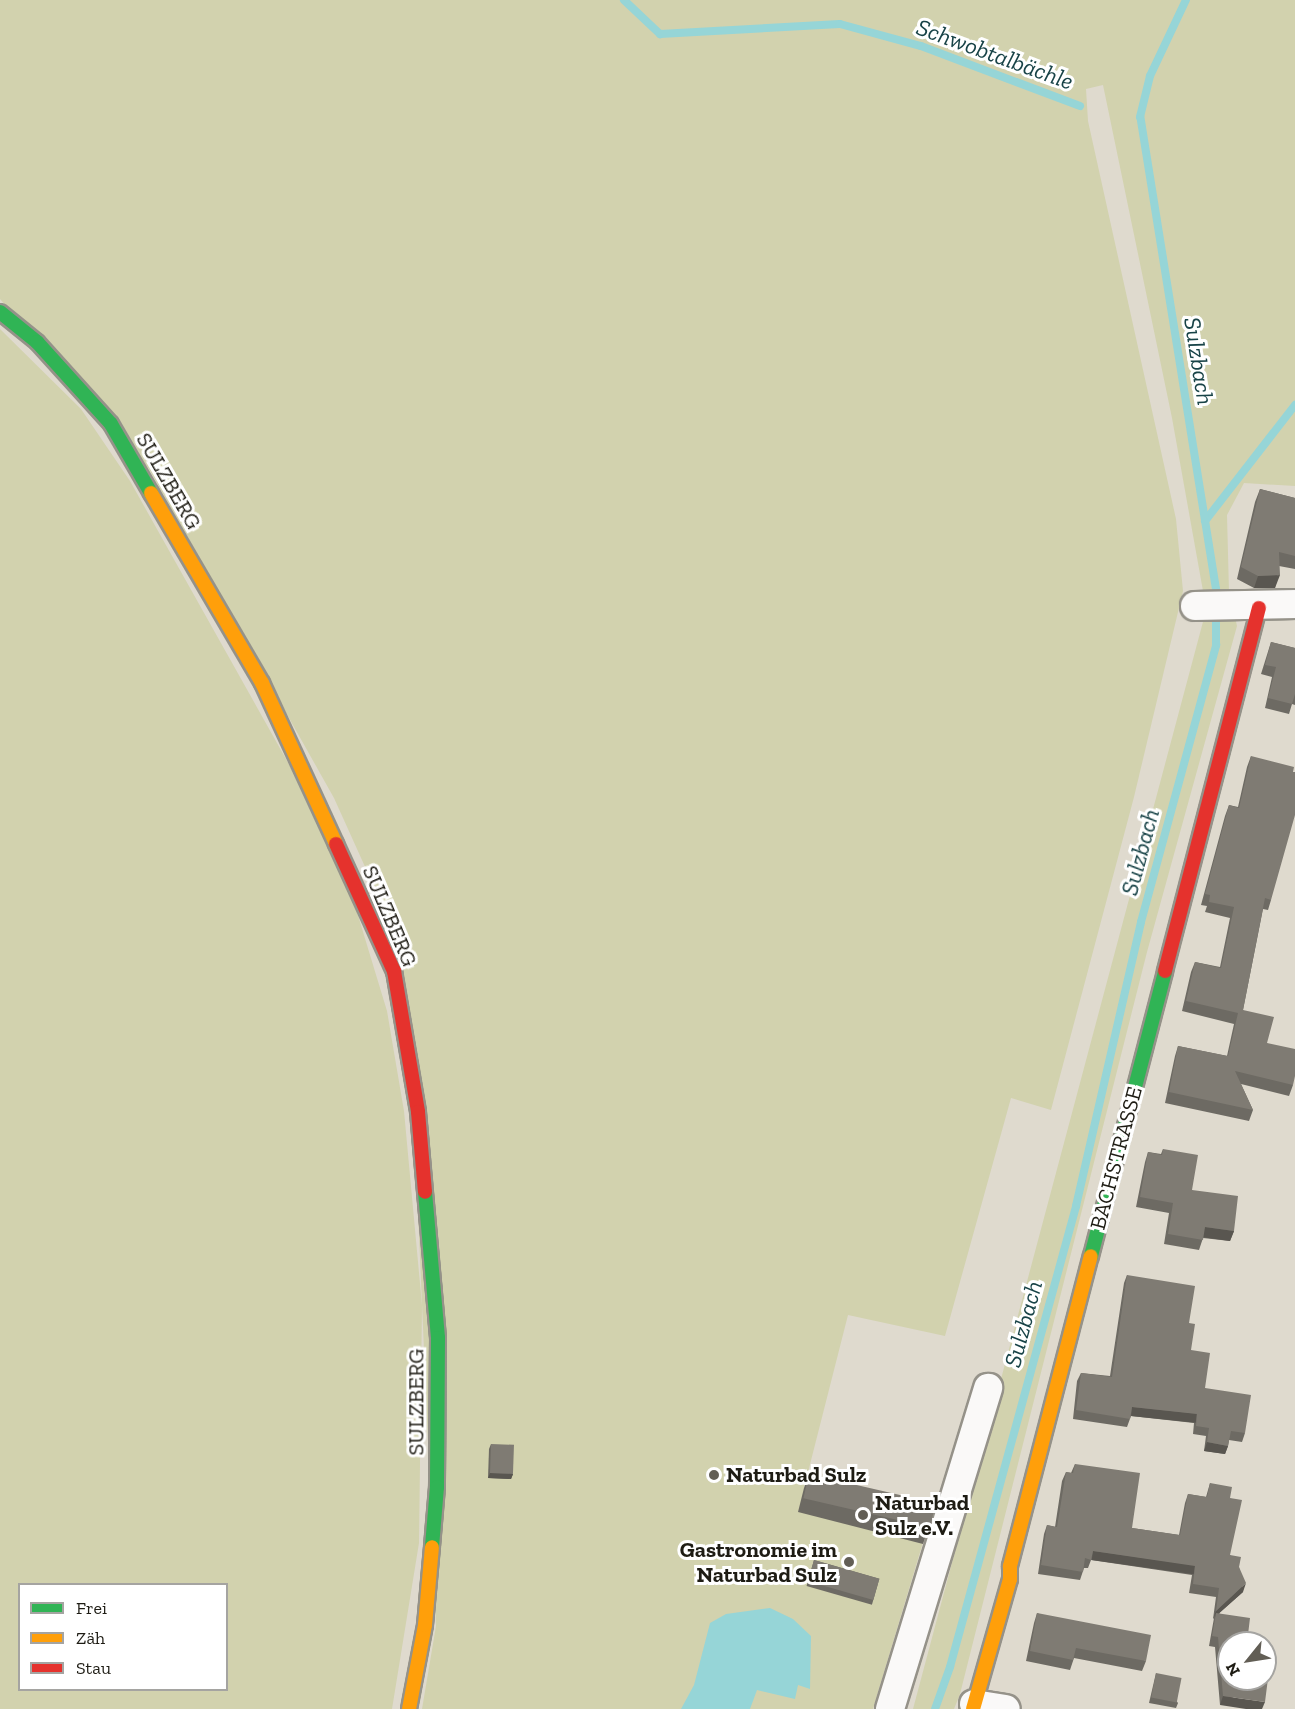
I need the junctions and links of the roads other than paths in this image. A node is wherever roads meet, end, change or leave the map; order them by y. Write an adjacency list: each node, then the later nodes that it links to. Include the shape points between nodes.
1 (0, 312): 7 (street, SULZBERG, via 76,382 117,434 262,683 394,971 418,1112 438,1338 437,1487 425,1625)
2 (1202, 604): 4 (street)
3 (1295, 604): 4 (street)
4 (1248, 605): 6 (street, BACHSTRASSE)
5 (988, 1388): 8 (street)
6 (974, 1707): 9 (street)
7 (409, 1709)
8 (890, 1709)
9 (1006, 1709)

